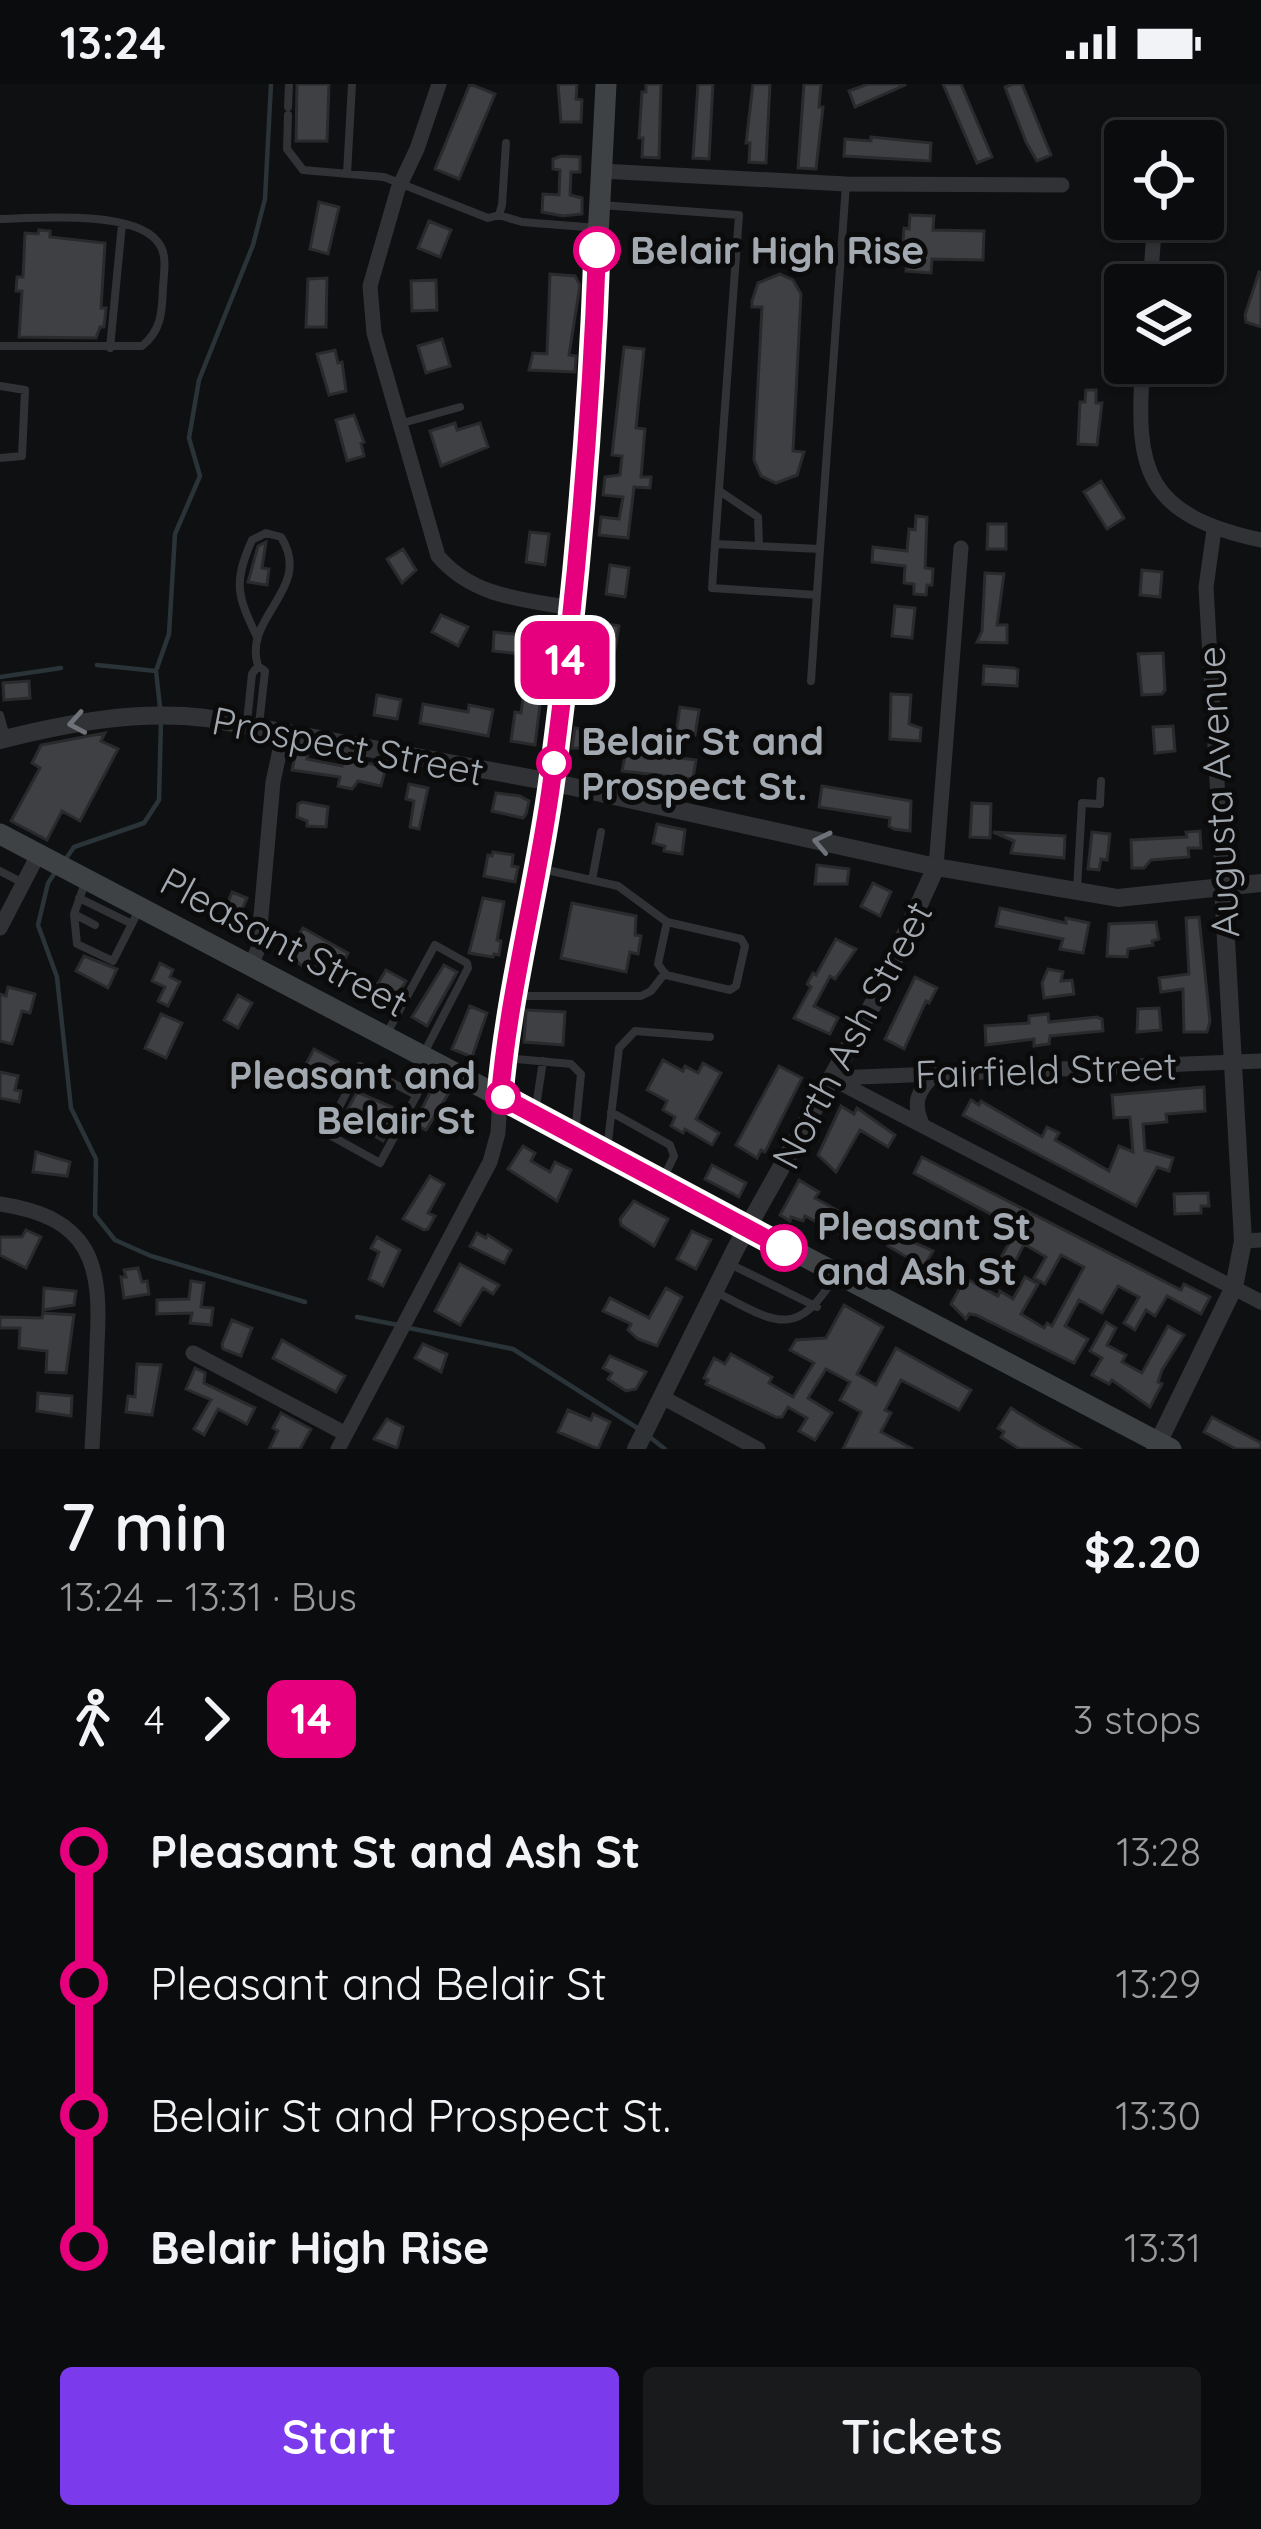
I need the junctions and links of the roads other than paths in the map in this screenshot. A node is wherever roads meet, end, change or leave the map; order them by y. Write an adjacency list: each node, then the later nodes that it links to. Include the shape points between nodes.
1 (289, 84): 7 (lane, via 287,149 303,170)
2 (352, 84): 7 (lane)
3 (439, 84): 8 (street)
4 (606, 84): 6 (main road)
5 (506, 142): 11 (lane)
6 (601, 171): 9 (street); 12 (main road)
7 (347, 174): 8 (lane)
8 (400, 183): 11 (lane, via 488,218); 20 (street, via 370,286)
9 (846, 184): 10 (street); 28 (lane)
10 (1061, 185)
11 (499, 215): 12 (lane, via 522,222)
12 (599, 216): 22 (lane, via 739,215); 30 (main road)
13 (0, 219): 14 (lane)
14 (122, 224): 16 (lane); 16 (lane, via 157,240 164,254 162,306 160,326 142,346)
15 (0, 346): 16 (lane)
16 (110, 348)
17 (1141, 384): 23 (street, via 1144,456 1158,490)
18 (0, 386): 21 (lane, via 25,390 22,455)
19 (460, 407): 20 (lane)
20 (398, 424): 30 (street, via 438,556 451,571 490,594)
21 (0, 458)
22 (719, 491): 25 (lane); 26 (lane, via 758,517)
23 (1214, 530): 24 (street); 49 (street, Augusta Avenue, via 1206,587)
24 (1261, 540)
25 (715, 544): 26 (lane); 29 (lane, via 712,587)
26 (759, 546): 28 (lane)
27 (961, 548): 42 (street, North Ash Street)
28 (820, 549): 29 (lane)
29 (817, 595): 32 (lane)
30 (571, 608): 38 (main road)
31 (257, 637): 31 (lane, via 292,572 281,537 266,533 252,540 237,574); 34 (lane, via 254,654 265,671)
32 (811, 681)
33 (0, 715): 36 (lane)
34 (253, 725): 35 (street, Prospect Street); 36 (street, Prospect Street, one-way to 36, via 162,715)
35 (284, 731): 38 (street, Prospect Street); 58 (street)
36 (3, 740)
37 (1101, 781): 50 (lane, via 1100,804 1082,803)
38 (551, 782): 42 (street, Prospect Street, one-way to 38); 43 (main road)
39 (602, 832): 45 (lane)
40 (2, 839): 41 (main road, Pleasant Street)
41 (42, 855): 46 (main road, Pleasant Street); 47 (street)
42 (936, 867): 50 (street, Prospect Street); 69 (street, North Ash Street)
43 (536, 868): 45 (lane); 60 (main road)
44 (0, 871): 47 (lane)
45 (592, 880): 53 (lane, via 618,886)
46 (77, 882): 51 (lane); 52 (main road, Pleasant Street)
47 (23, 883): 55 (street)
48 (1261, 883): 49 (street, Prospect Street)
49 (1223, 887): 50 (street, Prospect Street, via 1118,898); 67 (street, Augusta Avenue)
50 (1077, 891)
51 (74, 914): 54 (lane); 57 (lane, via 77,944 113,961)
52 (136, 916): 57 (lane); 58 (main road, Pleasant Street)
53 (667, 922): 59 (lane, via 658,964); 59 (lane, via 745,946 730,990)
54 (95, 925)
55 (0, 928)
56 (113, 935): 57 (lane)
57 (124, 941)
58 (251, 965): 61 (main road, Pleasant Street)
59 (664, 973): 60 (lane, via 641,996)
60 (512, 996): 64 (main road)
61 (385, 1036): 63 (main road, Pleasant Street); 63 (lane, via 435,945 468,968)
62 (710, 1037): 72 (lane, via 635,1031 619,1048)
63 (429, 1058): 70 (lane); 71 (main road, Pleasant Street)
64 (504, 1058): 65 (lane); 71 (main road)
65 (543, 1061): 73 (lane); 75 (lane, via 571,1064 581,1074)
66 (1261, 1061): 67 (street, Fairfield Street)
67 (1235, 1063): 68 (street, Fairfield Street); 80 (street, Augusta Avenue)
68 (935, 1074): 69 (street, Fairfield Street); 74 (street, via 916,1100)
69 (831, 1078): 74 (street); 79 (street, North Ash Street)
70 (416, 1096): 70 (lane, via 380,1162 326,1133 360,1066)
71 (500, 1096): 73 (main road, Pleasant Street); 90 (street, via 490,1162)
72 (611, 1112): 76 (lane); 77 (lane, via 670,1145 674,1156)
73 (535, 1114): 75 (main road, Pleasant Street)
74 (923, 1126): 83 (street)
75 (575, 1136): 76 (main road, Pleasant Street)
76 (607, 1152): 77 (main road, Pleasant Street)
77 (662, 1181): 79 (main road, Pleasant Street)
78 (0, 1204): 92 (street, via 67,1228 97,1275)
79 (749, 1229): 81 (street, North Ash Street); 82 (main road, Pleasant Street)
80 (1252, 1240): 83 (street, Augusta Avenue)
81 (728, 1263): 84 (street, North Ash Street); 86 (lane)
82 (836, 1275): 86 (lane); 91 (main road, Pleasant Street)
83 (1234, 1287): 85 (street); 91 (street, Augusta Avenue)
84 (715, 1292): 86 (lane, via 770,1320); 88 (street, North Ash Street)
85 (1261, 1302)
86 (817, 1307)
87 (193, 1353): 90 (street)
88 (662, 1397): 89 (street, North Ash Street); 93 (street)
89 (641, 1438)
90 (342, 1441)
91 (1162, 1447)
92 (92, 1449)
93 (758, 1449)

